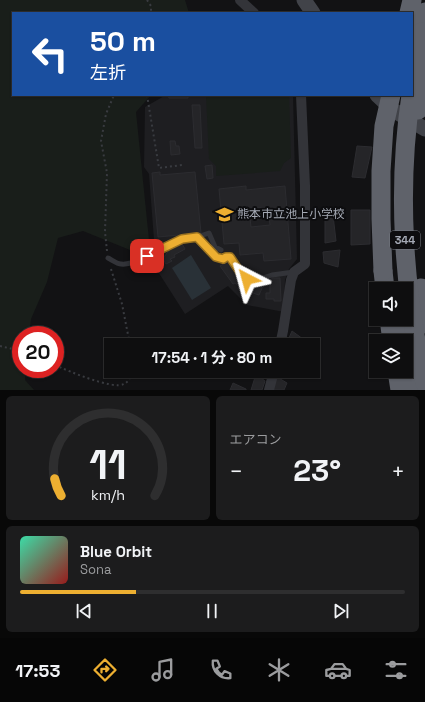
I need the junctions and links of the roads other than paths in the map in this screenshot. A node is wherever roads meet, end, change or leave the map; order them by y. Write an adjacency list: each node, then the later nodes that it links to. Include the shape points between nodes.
1 (240, 0): 4 (street)
2 (304, 0): 5 (main road)
3 (412, 0): 6 (highway)
4 (253, 12)
5 (312, 12)
6 (409, 12)
7 (425, 12): 8 (highway)
8 (421, 32): 9 (highway, bridge); 22 (highway, bridge, via 416,200)
9 (413, 80)
10 (301, 96): 19 (street, via 306,254 305,264)
11 (378, 96): 15 (main road, via 393,110)
12 (391, 96): 20 (highway, bridge, via 384,126 381,171)
13 (400, 96): 21 (highway, 344, via 394,185)
14 (411, 96): 27 (highway, 344, bridge, via 405,153 404,232 416,343)
15 (425, 129)
16 (197, 237): 17 (lane, via 209,233 215,247); 18 (lane, via 182,239 129,264 120,264); 19 (lane, via 216,257 230,257 247,279 254,281)
17 (221, 250)
18 (108, 258)
19 (294, 272): 24 (street)
20 (384, 280)
21 (398, 282)
22 (425, 324)
23 (404, 326): 30 (highway)
24 (282, 338)
25 (272, 378): 28 (street)
26 (398, 378): 29 (highway)
27 (425, 383)
28 (269, 390)
29 (400, 390)
30 (416, 390)

